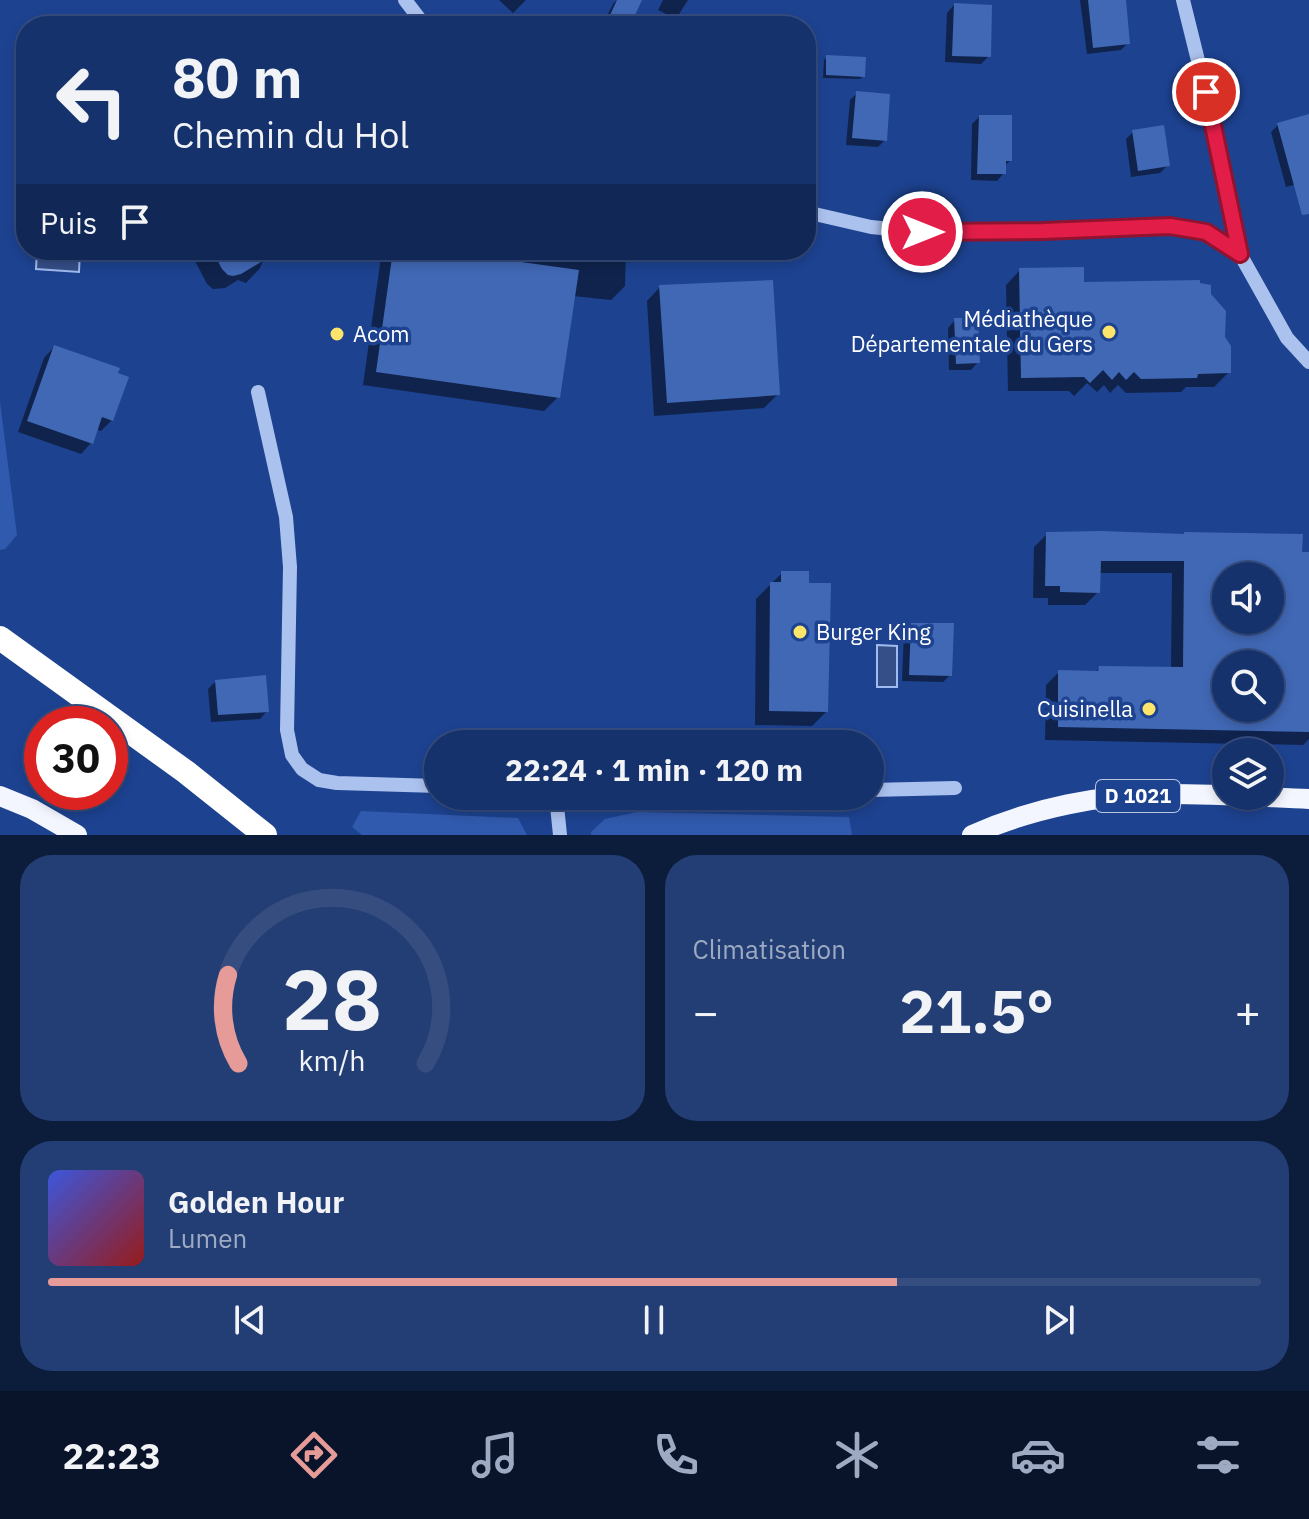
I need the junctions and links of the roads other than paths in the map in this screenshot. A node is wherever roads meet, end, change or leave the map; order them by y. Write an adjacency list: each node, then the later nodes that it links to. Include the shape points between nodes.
1 (405, 0): 3 (street)
2 (1183, 0): 5 (street)
3 (417, 16)
4 (816, 215): 5 (street, via 922,232 1170,226 1206,232)
5 (1240, 254): 6 (street, via 1287,338)
6 (1309, 362)
7 (258, 392): 9 (street, via 286,517 287,730 292,755 319,780)
8 (0, 638): 16 (highway)
9 (424, 786)
10 (955, 788): 11 (street)
11 (884, 790)
12 (0, 796): 15 (main road)
13 (1309, 799): 18 (main road, D 1021, via 1166,794 1101,798 1043,810)
14 (557, 810): 17 (street)
15 (77, 835)
16 (265, 835)
17 (560, 835)
18 (972, 835)

